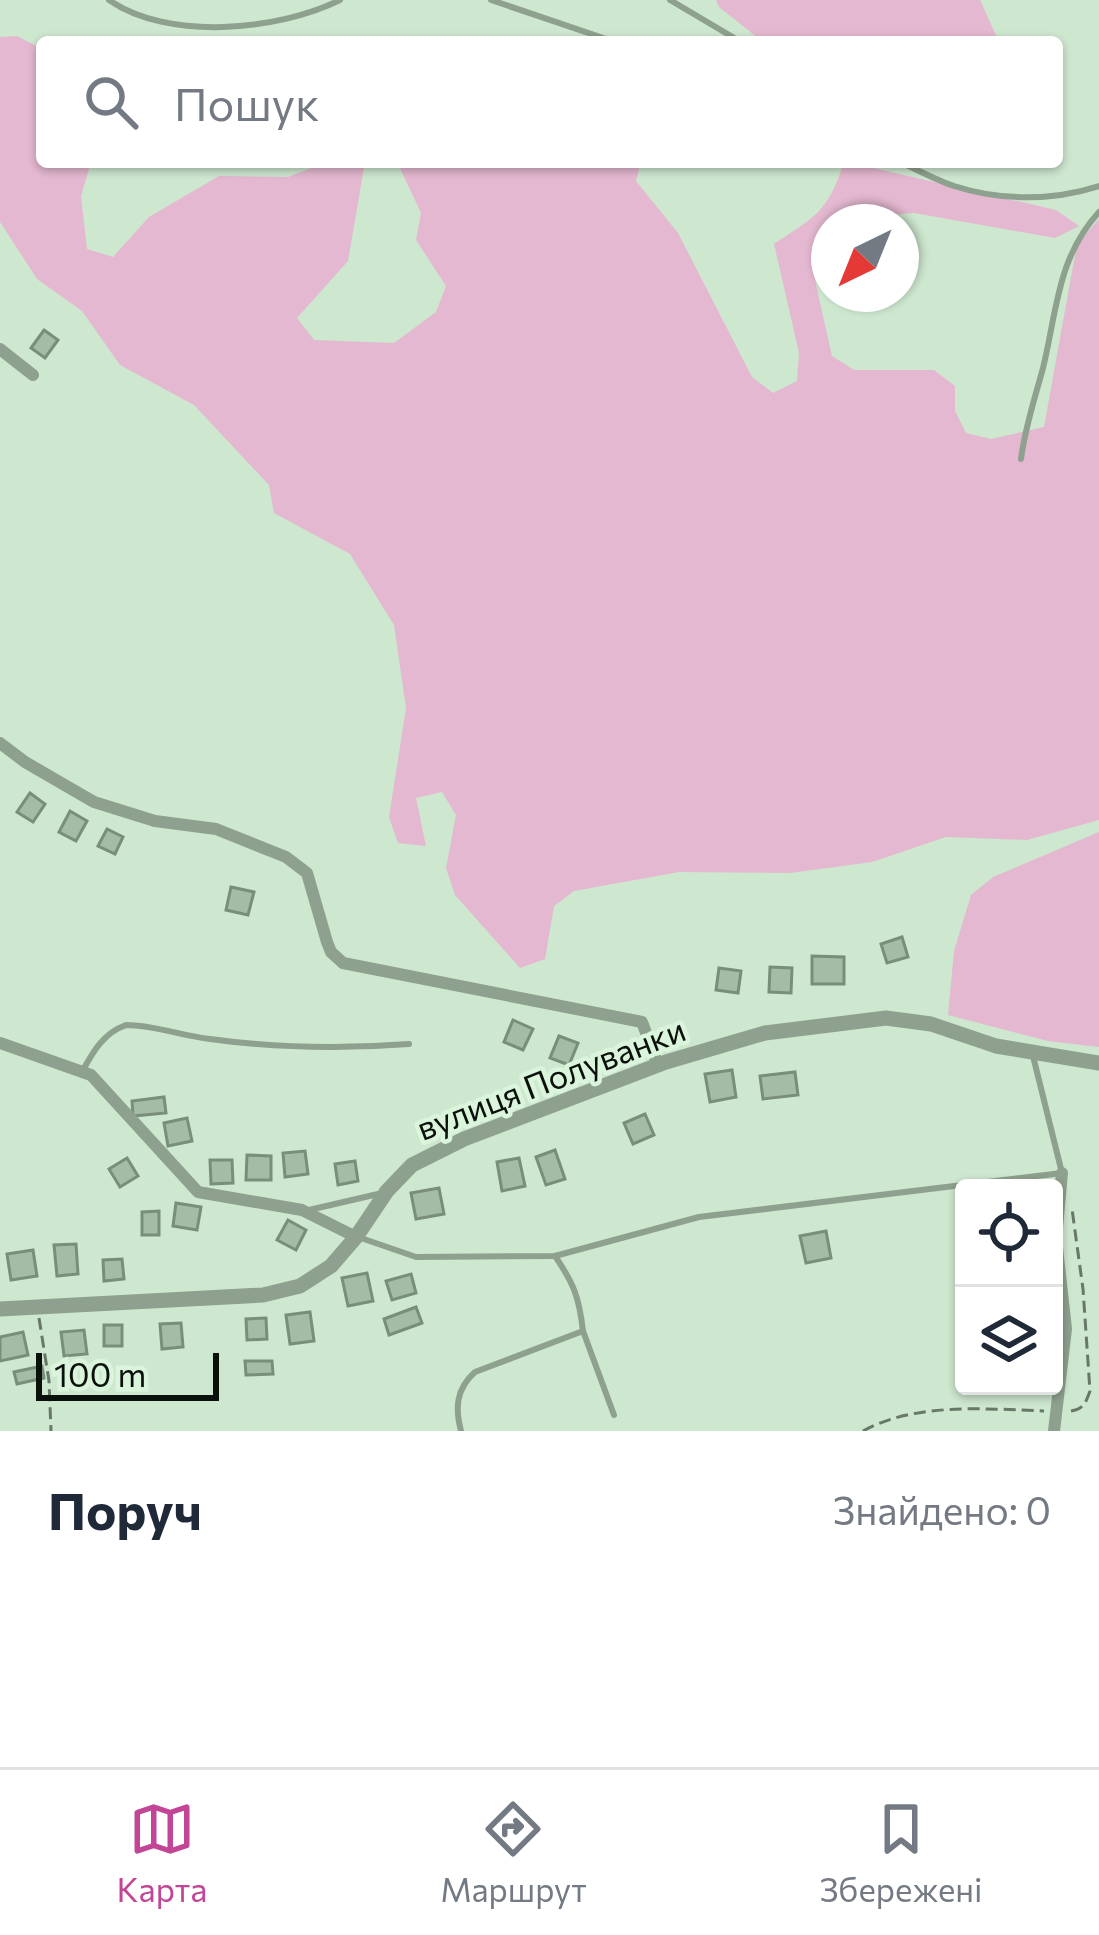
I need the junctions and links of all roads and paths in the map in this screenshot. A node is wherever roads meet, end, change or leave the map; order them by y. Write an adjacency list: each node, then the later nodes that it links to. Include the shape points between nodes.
1 (109, 0): 2 (lane, via 167,25 212,26 267,23)
2 (340, 0)
3 (491, 0): 5 (lane)
4 (670, 0): 6 (lane)
5 (597, 36)
6 (731, 36)
7 (914, 168): 8 (lane, via 1003,196 1049,198)
8 (1099, 186)
9 (1099, 212): 12 (lane, via 1062,274)
10 (0, 349): 11 (street)
11 (33, 375)
12 (1021, 459)
13 (0, 743): 18 (street, via 94,802 216,829 286,857 307,873 327,942 343,963 642,1022)
14 (0, 1043): 19 (street)
15 (409, 1044): 19 (lane, via 269,1045 126,1024 96,1046)
16 (1032, 1052): 17 (street, вулиця Полуванки); 18 (street, вулиця Полуванки, via 886,1018 765,1033); 20 (lane)
17 (1099, 1064)
18 (658, 1065): 21 (street, вулиця Полуванки, via 464,1139 412,1165)
19 (83, 1070): 23 (street, via 198,1192)
20 (1062, 1173): 25 (lane, via 699,1217); 33 (street, via 1055,1239 1066,1329)
21 (387, 1191): 23 (lane); 24 (street, вулиця Полуванки)
22 (1071, 1197): 32 (path, via 1086,1403 1059,1412 962,1407)
23 (302, 1210): 24 (street)
24 (356, 1237): 25 (lane, via 416,1257); 26 (street, вулиця Полуванки, via 332,1266 300,1286 263,1295)
25 (555, 1256): 28 (lane, via 573,1282)
26 (37, 1305): 27 (street, вулиця Полуванки); 30 (path)
27 (0, 1309)
28 (583, 1330): 29 (lane); 31 (lane, via 475,1372 460,1391)
29 (614, 1415)
30 (51, 1431)
31 (461, 1431)
32 (863, 1431)
33 (1054, 1431)

